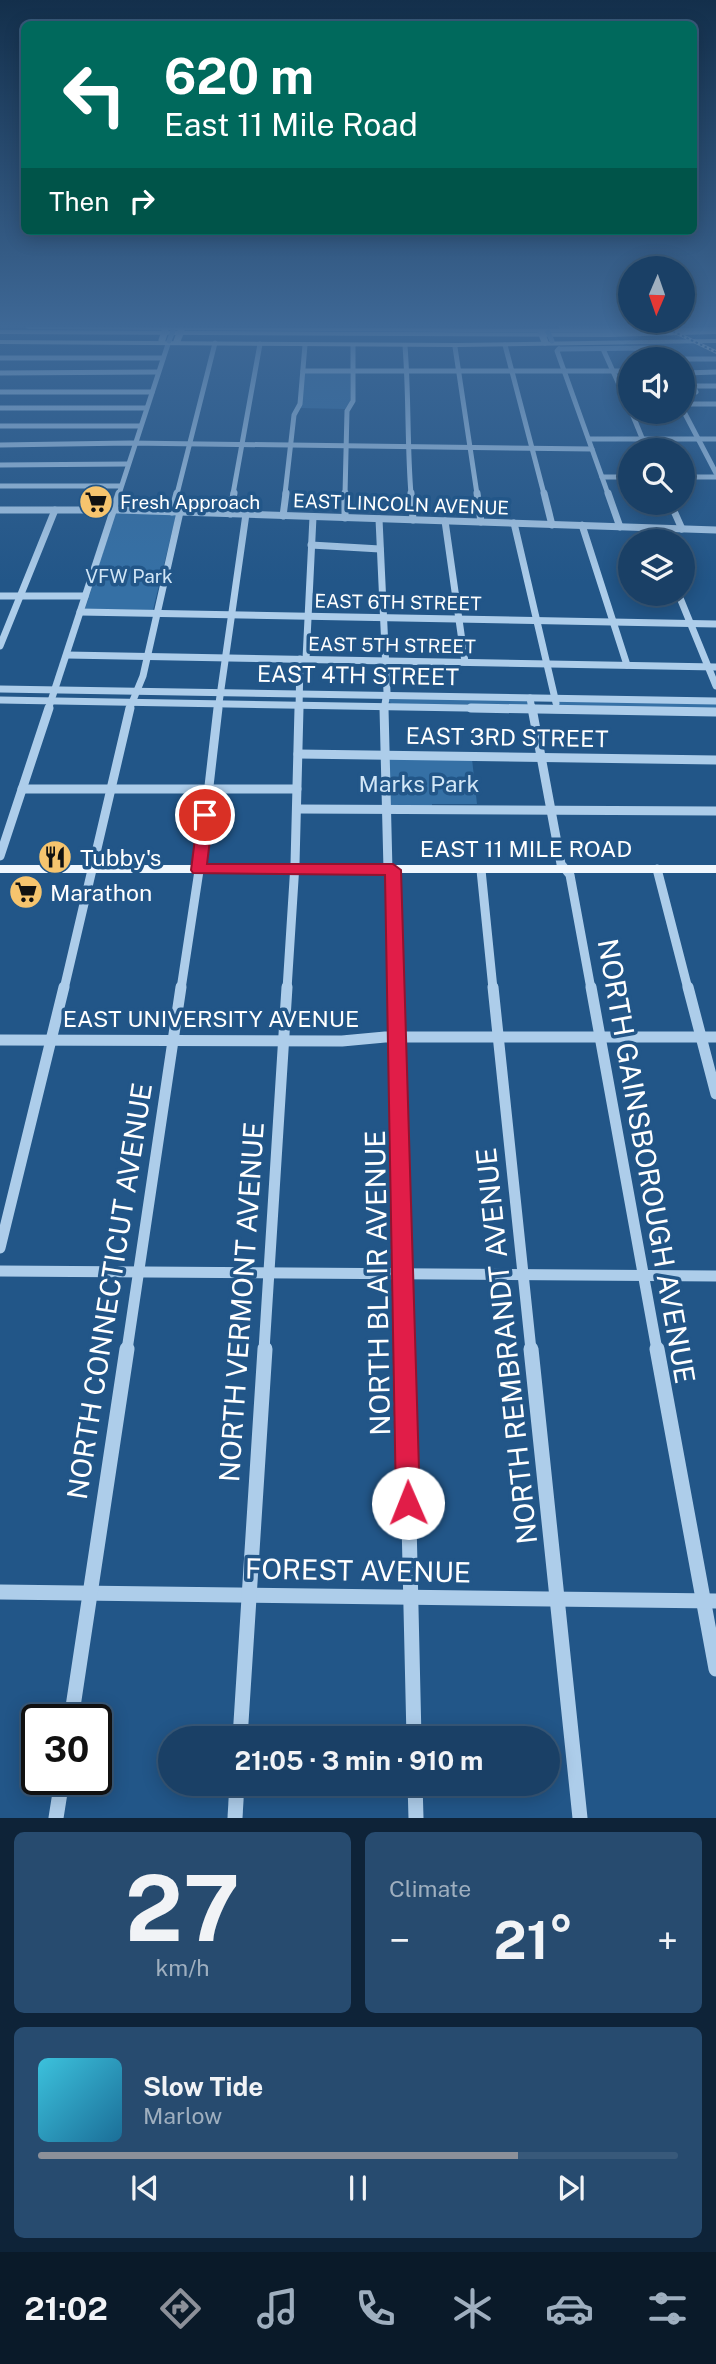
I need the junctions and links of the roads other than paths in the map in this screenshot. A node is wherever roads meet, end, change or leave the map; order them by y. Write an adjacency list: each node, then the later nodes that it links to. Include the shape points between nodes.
1 (145, 412): 12 (street)
2 (197, 412): 19 (street)
3 (248, 412): 20 (street)
4 (295, 412): 21 (street)
5 (347, 412): 22 (street)
6 (410, 412): 23 (street)
7 (464, 412): 24 (street)
8 (522, 412): 25 (street)
9 (579, 412): 13 (street)
10 (691, 424): 15 (street)
11 (0, 426): 12 (street)
12 (140, 426): 17 (street)
13 (589, 439): 14 (street); 26 (street)
14 (618, 439)
15 (698, 439): 16 (street); 29 (street)
16 (716, 439)
17 (134, 443): 18 (street); 19 (street); 27 (street)
18 (0, 444)
19 (189, 444): 20 (street); 38 (street)
20 (242, 445): 21 (street); 39 (street)
21 (290, 446): 22 (street); 42 (street)
22 (346, 446): 23 (street); 44 (street)
23 (408, 447): 24 (street); 46 (street)
24 (469, 448): 25 (street); 48 (street)
25 (532, 449): 26 (street); 50 (street)
26 (593, 449): 31 (street)
27 (127, 464): 28 (street); 34 (street)
28 (0, 465)
29 (716, 475): 30 (street)
30 (695, 476)
31 (602, 477): 32 (street); 52 (street)
32 (618, 477)
33 (0, 486): 34 (street)
34 (120, 486): 37 (street)
35 (0, 510): 36 (street, EAST LINCOLN AVENUE)
36 (55, 510): 37 (street, EAST LINCOLN AVENUE); 60 (street)
37 (113, 510): 38 (street, EAST LINCOLN AVENUE); 61 (street)
38 (176, 512): 39 (street, EAST LINCOLN AVENUE); 64 (street)
39 (230, 514): 40 (street, EAST LINCOLN AVENUE)
40 (246, 514): 42 (street, EAST LINCOLN AVENUE); 65 (street, NORTH CONNECTICUT AVENUE)
41 (676, 515): 54 (street)
42 (283, 516): 43 (street, EAST LINCOLN AVENUE)
43 (313, 517): 44 (street, EAST LINCOLN AVENUE); 57 (street, NORTH VERMONT AVENUE)
44 (345, 518): 45 (street, EAST LINCOLN AVENUE)
45 (379, 519): 46 (street, EAST LINCOLN AVENUE); 58 (street, NORTH BLAIR AVENUE)
46 (413, 520): 47 (street, EAST LINCOLN AVENUE)
47 (446, 521): 48 (street, EAST LINCOLN AVENUE); 68 (street)
48 (481, 522): 49 (street, EAST LINCOLN AVENUE)
49 (514, 523): 50 (street, EAST LINCOLN AVENUE); 69 (street)
50 (552, 524): 51 (street, EAST LINCOLN AVENUE)
51 (582, 526): 52 (street, EAST LINCOLN AVENUE); 70 (street)
52 (620, 527): 53 (street, EAST LINCOLN AVENUE)
53 (651, 528): 54 (street, EAST LINCOLN AVENUE)
54 (682, 529)
55 (695, 530): 56 (street, EAST LINCOLN AVENUE)
56 (716, 531)
57 (311, 545): 58 (street); 66 (street, NORTH VERMONT AVENUE)
58 (380, 549): 67 (street, NORTH BLAIR AVENUE)
59 (0, 596): 60 (street)
60 (20, 596): 61 (street); 73 (street)
61 (85, 596): 63 (street)
62 (683, 606): 71 (street)
63 (80, 612): 64 (street, EAST 6TH STREET); 74 (street)
64 (156, 614): 65 (street, EAST 6TH STREET); 75 (street)
65 (232, 615): 66 (street, EAST 6TH STREET); 76 (street, NORTH CONNECTICUT AVENUE)
66 (308, 617): 67 (street, EAST 6TH STREET); 77 (street, NORTH VERMONT AVENUE)
67 (384, 618): 68 (street, EAST 6TH STREET); 78 (street, NORTH BLAIR AVENUE)
68 (459, 619): 69 (street, EAST 6TH STREET); 79 (street)
69 (537, 621): 70 (street, EAST 6TH STREET); 80 (street)
70 (613, 622): 71 (street, EAST 6TH STREET); 81 (street)
71 (691, 624): 72 (street, EAST 6TH STREET); 82 (street)
72 (716, 624)
73 (0, 646)
74 (67, 655): 75 (street, EAST 5TH STREET); 85 (street)
75 (147, 656): 76 (street, EAST 5TH STREET); 88 (street)
76 (226, 658): 77 (street, EAST 5TH STREET); 89 (street, NORTH CONNECTICUT AVENUE)
77 (303, 659): 78 (street, EAST 5TH STREET); 96 (street, NORTH VERMONT AVENUE)
78 (386, 661): 79 (street, EAST 5TH STREET); 90 (street, NORTH BLAIR AVENUE)
79 (466, 662): 80 (street, EAST 5TH STREET)
80 (547, 664): 81 (street, EAST 5TH STREET); 92 (street)
81 (627, 665): 82 (street, EAST 5TH STREET)
82 (712, 667): 83 (street)
83 (716, 686)
84 (0, 688): 86 (street, EAST 4TH STREET)
85 (56, 688): 86 (street, EAST 4TH STREET); 87 (street, EAST 4TH STREET); 94 (street)
86 (38, 689): 93 (street, via 43,694)
87 (75, 689): 88 (street, EAST 4TH STREET); 95 (street, via 65,693)
88 (137, 690): 89 (street, EAST 4TH STREET); 98 (street)
89 (221, 692): 96 (street, EAST 4TH STREET); 100 (street, NORTH CONNECTICUT AVENUE)
90 (387, 695): 91 (street, EAST 4TH STREET); 96 (street, EAST 4TH STREET); 101 (street, NORTH BLAIR AVENUE)
91 (530, 698): 92 (street, EAST 4TH STREET); 102 (street, NORTH GAINSBOROUGH AVENUE)
92 (554, 698): 99 (street, EAST 4TH STREET); 103 (street)
93 (34, 699): 94 (street, EAST 4TH STREET); 97 (street, EAST 4TH STREET)
94 (52, 699): 95 (street, EAST 4TH STREET); 109 (street)
95 (67, 699): 98 (street, EAST 4TH STREET)
96 (299, 699): 100 (street, EAST 4TH STREET); 101 (street, EAST 4TH STREET); 105 (street, NORTH VERMONT AVENUE)
97 (0, 700)
98 (134, 701): 100 (street, EAST 4TH STREET); 110 (street)
99 (716, 701)
100 (219, 702): 111 (street, NORTH CONNECTICUT AVENUE)
101 (385, 705): 102 (street, EAST 4TH STREET); 106 (street, NORTH BLAIR AVENUE)
102 (532, 708): 103 (street, EAST 4TH STREET); 107 (street, NORTH GAINSBOROUGH AVENUE)
103 (557, 709): 104 (street, EAST 4TH STREET)
104 (716, 712)
105 (298, 754): 106 (street, EAST 3RD STREET); 112 (street, NORTH VERMONT AVENUE)
106 (385, 755): 107 (street, EAST 3RD STREET); 114 (street, NORTH BLAIR AVENUE)
107 (541, 757): 108 (street, EAST 3RD STREET); 115 (street, NORTH GAINSBOROUGH AVENUE)
108 (716, 760)
109 (22, 789): 110 (street); 117 (street)
110 (111, 789): 111 (street); 122 (street)
111 (208, 789): 112 (street); 123 (street, NORTH CONNECTICUT AVENUE)
112 (297, 789): 113 (street, NORTH VERMONT AVENUE)
113 (297, 809): 114 (street); 124 (street, NORTH VERMONT AVENUE)
114 (386, 809): 115 (street); 125 (street, NORTH BLAIR AVENUE)
115 (551, 810): 116 (street); 119 (street, NORTH GAINSBOROUGH AVENUE)
116 (716, 811)
117 (0, 856)
118 (0, 869): 122 (main road, EAST 11 MILE ROAD)
119 (565, 869): 120 (main road, EAST 11 MILE ROAD); 126 (main road, EAST 11 MILE ROAD); 129 (street, NORTH GAINSBOROUGH AVENUE, via 570,875)
120 (657, 869): 121 (main road, EAST 11 MILE ROAD); 130 (street)
121 (716, 869)
122 (93, 870): 123 (main road, EAST 11 MILE ROAD); 133 (street)
123 (199, 870): 124 (main road, EAST 11 MILE ROAD); 134 (street, NORTH CONNECTICUT AVENUE)
124 (295, 870): 125 (main road, EAST 11 MILE ROAD); 135 (street, NORTH VERMONT AVENUE)
125 (391, 870): 126 (main road, EAST 11 MILE ROAD); 127 (street, NORTH BLAIR AVENUE)
126 (481, 870): 128 (street, NORTH REMBRANDT AVENUE)
127 (397, 1037): 128 (street, EAST UNIVERSITY AVENUE); 135 (street, EAST UNIVERSITY AVENUE); 141 (street, NORTH BLAIR AVENUE)
128 (499, 1037): 129 (street, EAST UNIVERSITY AVENUE); 142 (street, NORTH REMBRANDT AVENUE)
129 (600, 1037): 130 (street, EAST UNIVERSITY AVENUE); 143 (street, NORTH GAINSBOROUGH AVENUE)
130 (701, 1037): 131 (street, EAST UNIVERSITY AVENUE); 136 (street)
131 (716, 1037)
132 (0, 1040): 133 (street, EAST UNIVERSITY AVENUE)
133 (51, 1040): 134 (street, EAST UNIVERSITY AVENUE); 137 (street)
134 (173, 1041): 135 (street, EAST UNIVERSITY AVENUE); 139 (street, NORTH CONNECTICUT AVENUE)
135 (284, 1041): 140 (street, NORTH VERMONT AVENUE)
136 (716, 1094)
137 (0, 1248)
138 (0, 1271): 139 (street)
139 (138, 1273): 140 (street); 146 (street, NORTH CONNECTICUT AVENUE)
140 (269, 1274): 141 (street); 147 (street, NORTH VERMONT AVENUE)
141 (403, 1275): 142 (street); 148 (street, NORTH BLAIR AVENUE)
142 (524, 1276): 143 (street); 149 (street, NORTH REMBRANDT AVENUE)
143 (644, 1276): 144 (street); 150 (street, NORTH GAINSBOROUGH AVENUE)
144 (716, 1276)
145 (0, 1592): 146 (street, FOREST AVENUE)
146 (90, 1593): 147 (street, FOREST AVENUE); 152 (street, NORTH CONNECTICUT AVENUE)
147 (249, 1595): 148 (street, FOREST AVENUE); 153 (street, NORTH VERMONT AVENUE)
148 (411, 1597): 149 (street, FOREST AVENUE); 154 (street, NORTH BLAIR AVENUE)
149 (557, 1599): 150 (street, FOREST AVENUE); 161 (street, NORTH REMBRANDT AVENUE)
150 (710, 1601): 151 (street, NORTH GAINSBOROUGH AVENUE)
151 (716, 1669)
152 (73, 1704)
153 (241, 1726)
154 (414, 1726)
155 (60, 1795): 158 (street)
156 (236, 1796): 159 (street)
157 (415, 1796): 160 (street)
158 (56, 1818)
159 (235, 1818)
160 (416, 1818)
161 (580, 1818)

